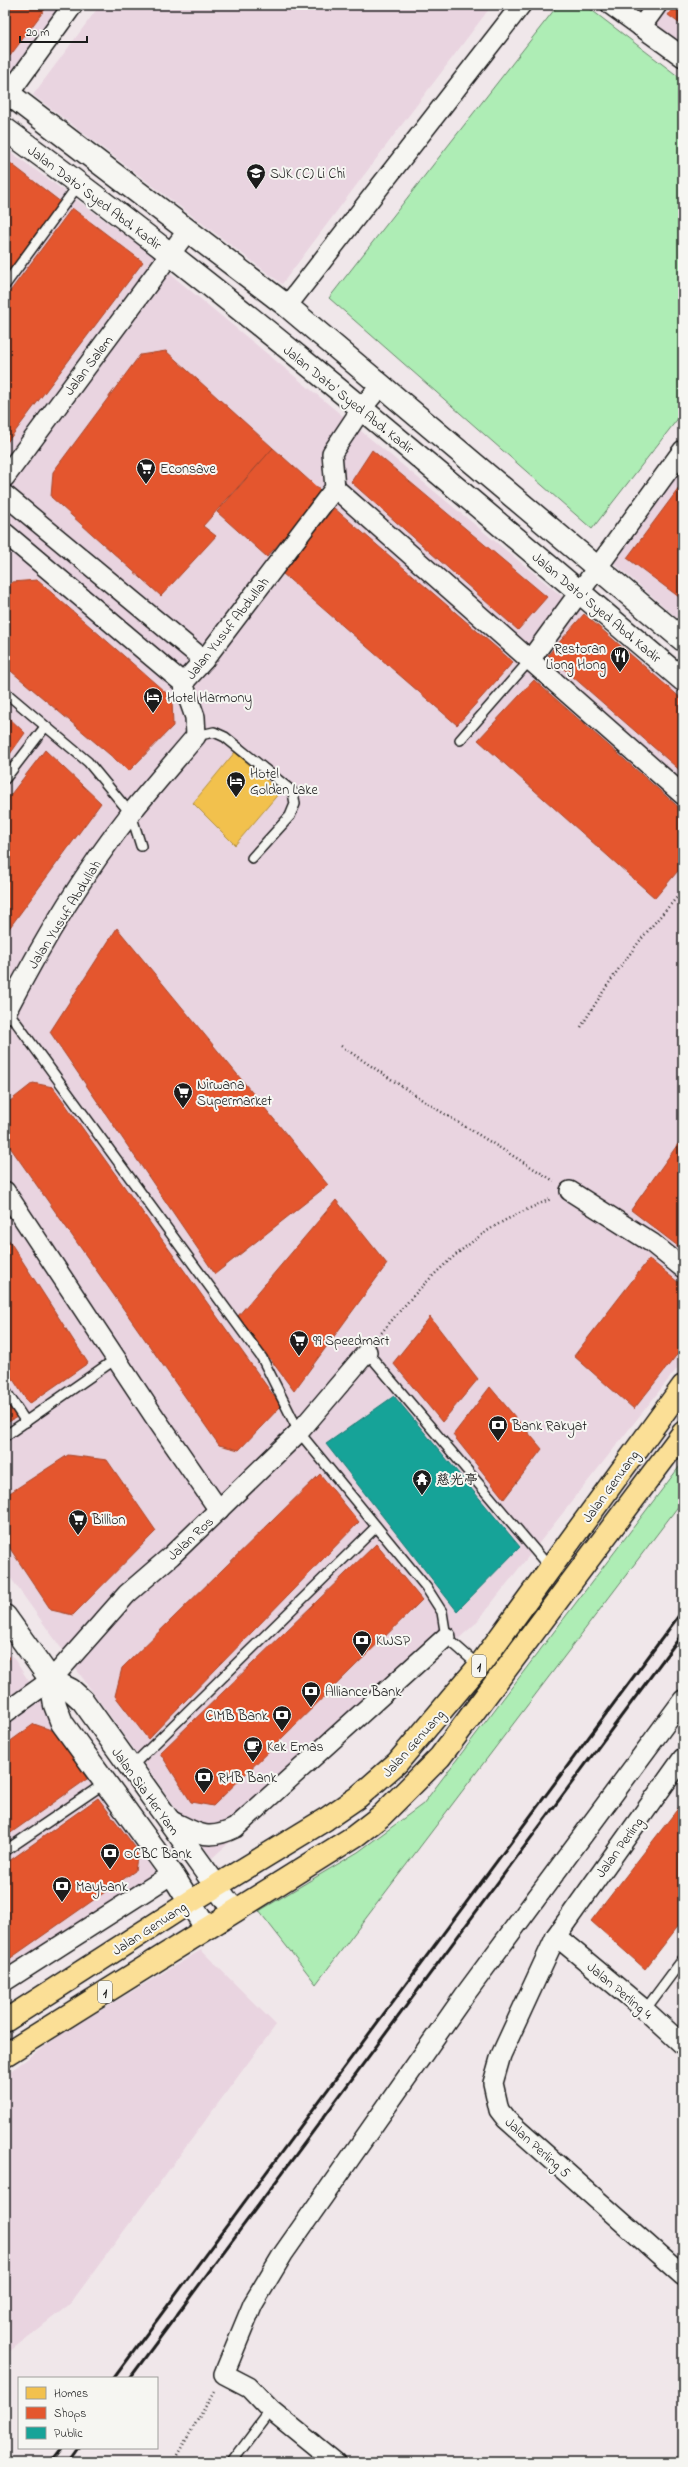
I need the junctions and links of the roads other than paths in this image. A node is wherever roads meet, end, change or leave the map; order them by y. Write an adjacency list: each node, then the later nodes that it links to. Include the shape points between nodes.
1 (73, 5): 7 (street)
2 (521, 5): 13 (street)
3 (611, 5): 5 (street)
4 (657, 5): 5 (street)
5 (641, 27): 6 (street)
6 (683, 57)
7 (6, 94): 10 (street)
8 (5, 129): 9 (street, Jalan Dato' Syed Abd. Kadir)
9 (79, 183): 11 (street, Jalan Dato' Syed Abd. Kadir); 12 (lane)
10 (188, 230): 11 (street, Jalan Salem); 13 (street)
11 (171, 254): 15 (street, Jalan Dato' Syed Abd. Kadir); 17 (street, Jalan Salem)
12 (5, 284)
13 (288, 306): 14 (street)
14 (381, 385): 15 (street); 21 (street)
15 (362, 408): 18 (street, via 332,453); 22 (street, Jalan Dato' Syed Abd. Kadir)
16 (683, 450): 21 (street)
17 (5, 476)
18 (335, 488): 24 (street, Jalan Yusuf Abdullah); 25 (street)
19 (5, 495): 24 (street)
20 (5, 533): 27 (street)
21 (598, 567): 22 (street); 23 (street)
22 (580, 593): 25 (street); 26 (street, Jalan Dato' Syed Abd. Kadir)
23 (683, 640)
24 (204, 660): 27 (street, Jalan Yusuf Abdullah)
25 (530, 660): 31 (lane); 33 (street)
26 (683, 680)
27 (183, 683): 30 (street, Jalan Yusuf Abdullah, via 195,717)
28 (5, 692): 29 (lane)
29 (45, 727): 32 (lane); 34 (lane, via 88,762)
30 (196, 736): 34 (street, Jalan Yusuf Abdullah); 36 (lane, via 214,732 225,737 293,792 295,804 290,816)
31 (460, 740)
32 (5, 779)
33 (683, 795)
34 (131, 814): 35 (lane); 37 (street, Jalan Yusuf Abdullah, via 68,903 35,956)
35 (141, 846)
36 (252, 858)
37 (6, 1012): 46 (lane, via 262,1358)
38 (5, 1191): 42 (street)
39 (570, 1191): 40 (street, via 652,1243)
40 (683, 1268)
41 (366, 1352): 46 (street, Jalan Ros); 51 (lane)
42 (117, 1358): 45 (lane); 49 (street)
43 (683, 1386): 51 (highway, Jalan Genuang / 1)
44 (5, 1390): 45 (lane)
45 (26, 1422): 48 (lane)
46 (299, 1432): 49 (street, Jalan Ros); 50 (lane)
47 (683, 1433): 66 (highway, Jalan Genuang / 1, via 496,1685 424,1774 381,1816 355,1836)
48 (5, 1436)
49 (219, 1510): 55 (street, Jalan Ros, via 127,1594)
50 (376, 1527): 53 (lane, via 426,1587 442,1612); 59 (lane)
51 (550, 1568): 54 (highway, Jalan Genuang / 1)
52 (5, 1616): 55 (street, Jalan Sia Her Yam)
53 (446, 1637): 54 (lane); 61 (street, via 234,1828 218,1836 200,1834)
54 (478, 1666): 64 (highway, Jalan Genuang / 1, via 417,1742 377,1781 326,1819)
55 (51, 1680): 57 (street, Jalan Ros); 59 (street, Jalan Sia Her Yam, via 71,1690 83,1701); 60 (street, Jalan Sia Her Yam, via 54,1705 62,1723)
56 (683, 1700): 76 (street, via 464,1996 283,2254 252,2304 224,2374 249,2387)
57 (5, 1713)
58 (683, 1758): 68 (street, Jalan Perling)
59 (129, 1768): 61 (street, Jalan Sia Her Yam)
60 (105, 1783): 62 (lane); 63 (street, Jalan Sia Her Yam)
61 (166, 1818): 64 (street, Jalan Sia Her Yam)
62 (5, 1852)
63 (172, 1874): 65 (street, Jalan Sia Her Yam); 70 (street)
64 (217, 1887): 65 (highway, Jalan Genuang / 1); 66 (street, Jalan Sia Her Yam)
65 (190, 1902): 67 (street, Jalan Sia Her Yam); 72 (highway, Jalan Genuang / 1)
66 (234, 1911): 67 (highway, Jalan Genuang / 1)
67 (206, 1928): 74 (highway, Jalan Genuang / 1)
68 (556, 1936): 71 (street, Jalan Perling 4); 75 (street, Jalan Perling 5, via 501,2056 494,2083 500,2110 506,2119)
69 (683, 1959): 71 (lane)
70 (5, 1981)
71 (645, 2010): 73 (street, Jalan Perling 4)
72 (5, 2021)
73 (683, 2045)
74 (5, 2055)
75 (683, 2276)
76 (271, 2410): 77 (lane); 78 (street)
77 (232, 2462)
78 (335, 2462)

